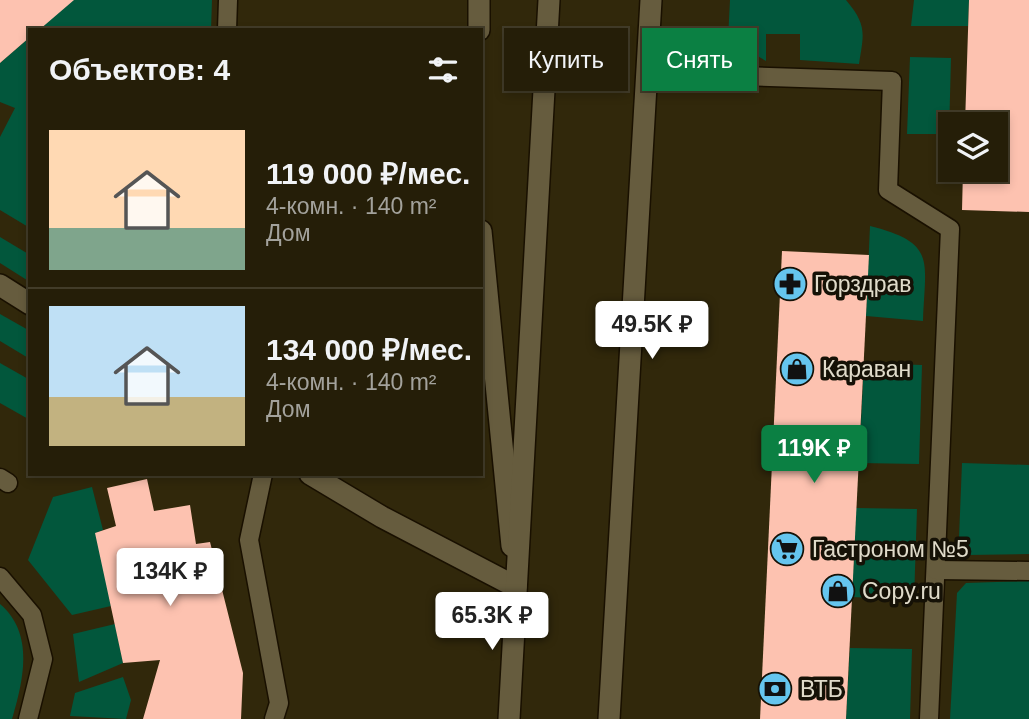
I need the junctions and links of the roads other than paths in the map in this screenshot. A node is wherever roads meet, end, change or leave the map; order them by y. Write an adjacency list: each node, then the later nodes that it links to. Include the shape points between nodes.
1 (228, 0): 5 (lane)
2 (479, 0): 6 (main road)
3 (549, 0): 18 (main road)
4 (651, 0): 7 (main road)
5 (227, 28)
6 (479, 28)
7 (650, 28)
8 (757, 77): 15 (lane, via 892,81 888,190 950,229)
9 (647, 91): 22 (main road)
10 (483, 251): 18 (main road)
11 (0, 285): 12 (main road)
12 (28, 303)
13 (263, 476): 20 (lane, via 249,540 279,703)
14 (313, 476): 18 (main road)
15 (936, 570): 16 (lane); 23 (lane)
16 (1029, 571)
17 (0, 577): 19 (lane, via 32,615 43,659)
18 (516, 587): 21 (main road)
19 (28, 719)
20 (274, 719)
21 (509, 719)
22 (609, 719)
23 (929, 719)

